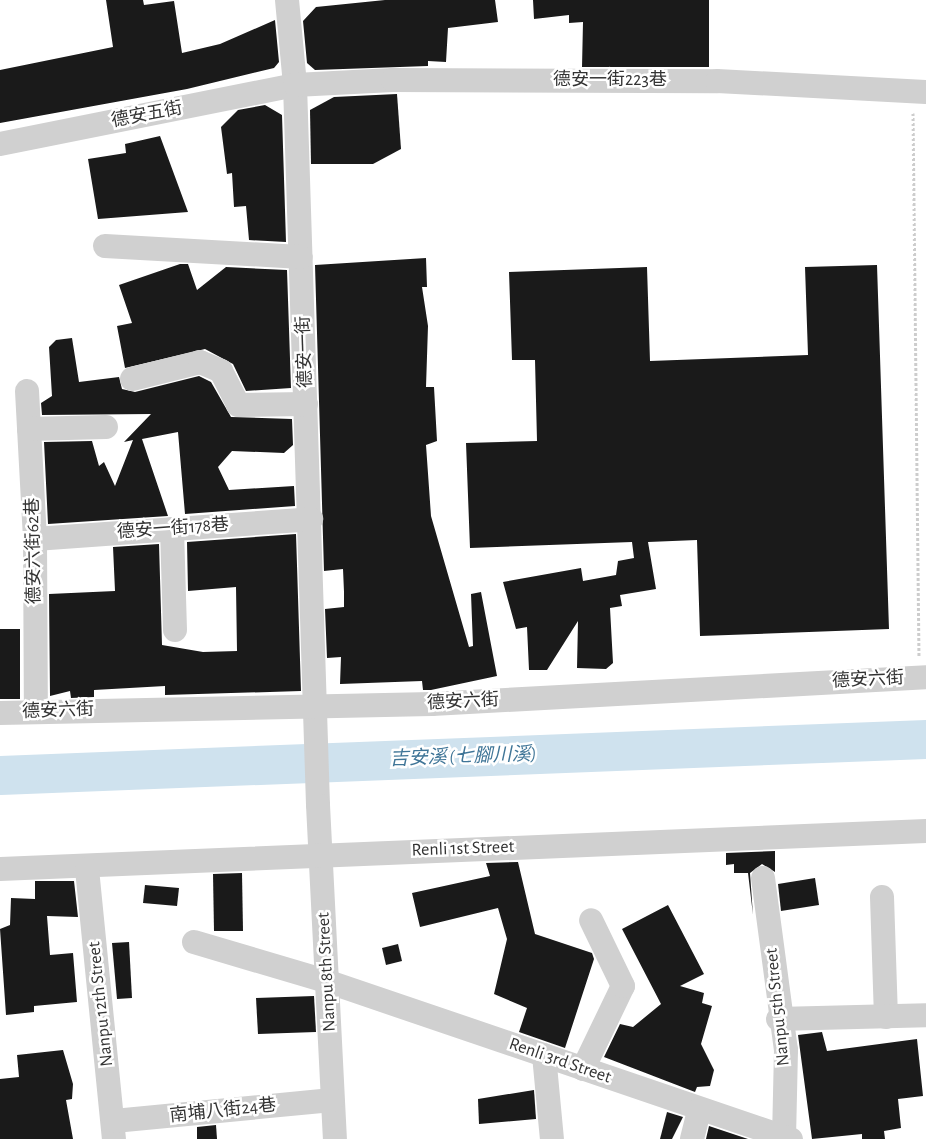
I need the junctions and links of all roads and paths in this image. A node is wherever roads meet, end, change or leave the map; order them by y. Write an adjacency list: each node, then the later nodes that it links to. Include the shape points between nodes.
1 (287, 0): 2 (street, 德安一街)
2 (295, 86): 3 (street, 德安一街223巷, via 393,80 717,80); 4 (street, 德安五街); 6 (street, 德安一街)
3 (919, 92): 16 (path)
4 (0, 144)
5 (105, 246): 6 (street)
6 (301, 257): 9 (street, 德安一街)
7 (132, 379): 9 (street, via 200,362 221,371 238,405)
8 (27, 391): 11 (street, 德安六街62巷)
9 (306, 404): 12 (street, 德安一街)
10 (106, 427): 11 (street)
11 (29, 429): 14 (street, 德安六街62巷)
12 (311, 519): 13 (street, 德安一街178巷); 17 (street, 德安一街)
13 (172, 529): 14 (street, 德安一街178巷); 15 (street)
14 (35, 539): 18 (street, 德安六街62巷)
15 (175, 630)
16 (922, 677): 17 (street, 德安六街, via 432,704)
17 (318, 704): 18 (street, 德安六街); 20 (street, 德安一街)
18 (36, 711): 19 (street, 德安六街)
19 (0, 713)
20 (318, 805): 22 (street, Nanpu 8th Street)
21 (926, 831): 22 (street, Renli 1st Street)
22 (320, 855): 23 (street, Renli 1st Street); 29 (street, Nanpu 8th Street)
23 (87, 869): 24 (street, Renli 1st Street); 37 (street, Nanpu 12th Street)
24 (0, 870)
25 (763, 878): 32 (street, Nanpu 5th Street)
26 (882, 897): 31 (street)
27 (591, 920): 34 (street, via 623,986)
28 (194, 942): 29 (street, Renli 3rd Street)
29 (330, 982): 33 (street, Renli 3rd Street); 35 (street, Nanpu 8th Street)
30 (926, 1015): 31 (street)
31 (886, 1017): 32 (street)
32 (778, 1019): 38 (street, Nanpu 5th Street, via 786,1050)
33 (544, 1054): 34 (street, Renli 3rd Street); 40 (street)
34 (583, 1068): 36 (street, Renli 3rd Street)
35 (332, 1100): 37 (street, 南埔八街24巷); 39 (street, Nanpu 8th Street)
36 (699, 1110): 38 (street, Renli 3rd Street); 41 (street)
37 (114, 1130)
38 (788, 1138)
39 (334, 1139)
40 (552, 1139)
41 (692, 1139)

